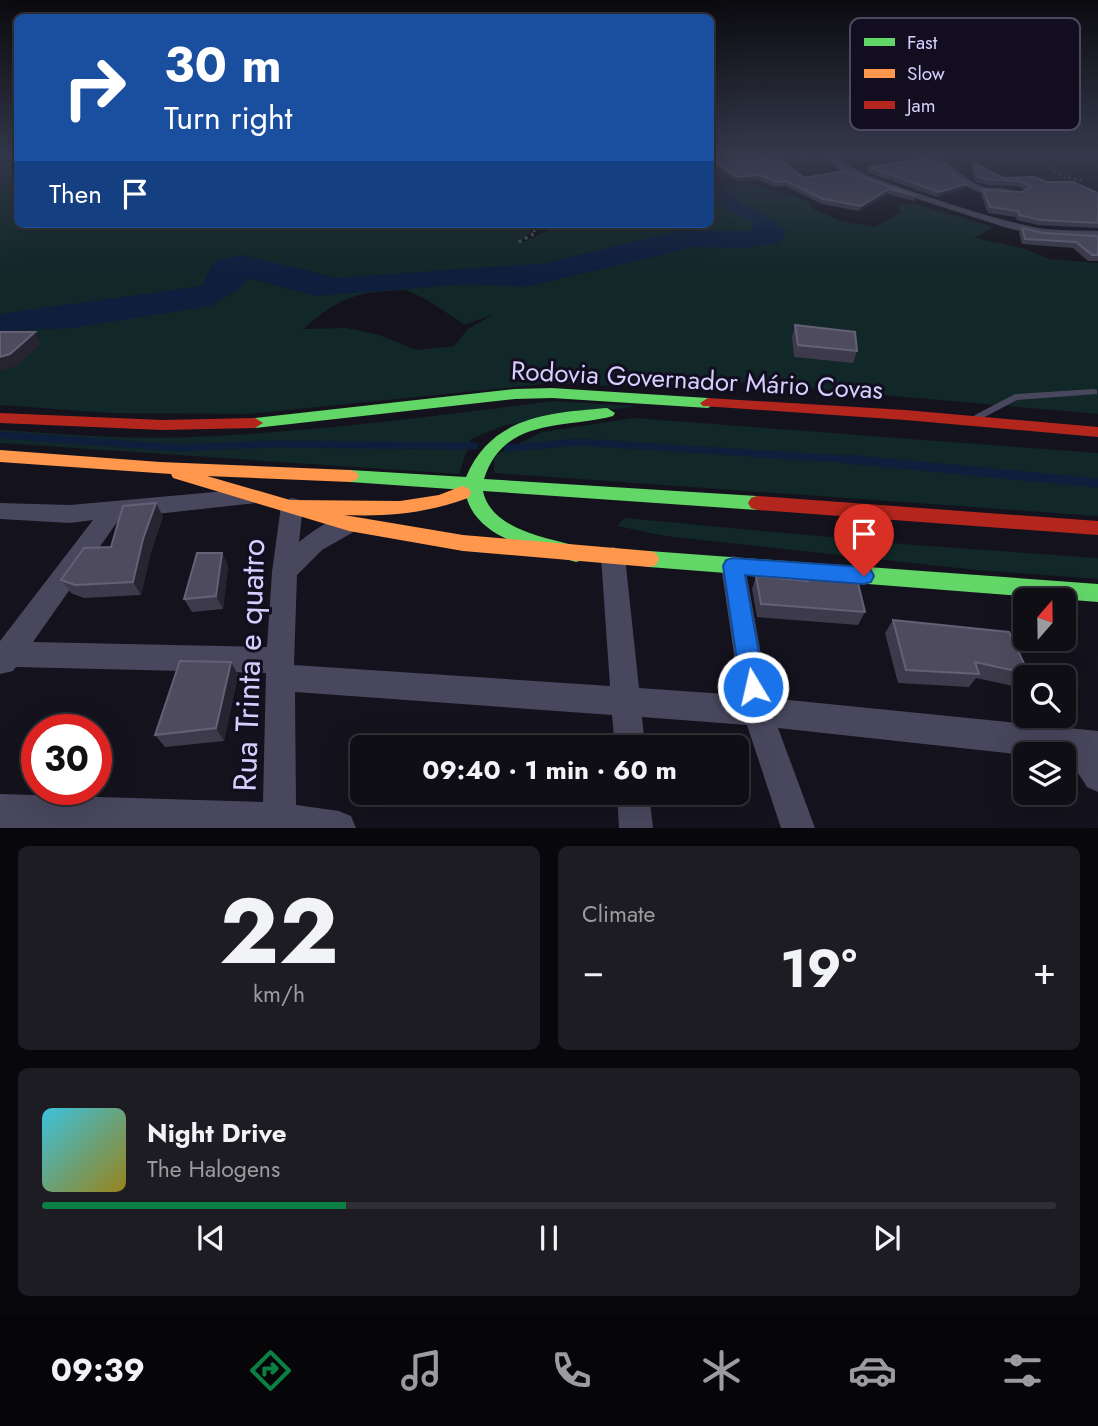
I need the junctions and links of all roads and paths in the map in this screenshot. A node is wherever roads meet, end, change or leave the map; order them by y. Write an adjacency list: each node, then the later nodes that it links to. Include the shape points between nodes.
1 (915, 195): 3 (street, via 1030,230)
2 (531, 228): 4 (path, via 535,235)
3 (1086, 233): 5 (street)
4 (519, 242)
5 (1098, 243)
6 (1094, 392): 9 (lane, via 1015,397)
7 (719, 404): 8 (main road, Rodovia Governador Mário Covas, via 552,393 503,394 261,423 169,425); 9 (main road, Rodovia Governador Mário Covas); 13 (main road, via 579,415 536,424 491,446 478,461)
8 (0, 418)
9 (972, 421): 10 (main road, Rodovia Governador Mário Covas)
10 (1096, 431)
11 (0, 456): 12 (main road)
12 (160, 468): 13 (main road); 14 (main road)
13 (474, 483): 15 (main road, via 459,495 425,504); 19 (main road); 20 (main road, via 479,506 502,528)
14 (253, 496): 15 (main road); 16 (street)
15 (292, 506): 18 (main road); 23 (street, Rua Trinta e quatro)
16 (113, 510): 17 (street, via 70,514); 25 (street)
17 (0, 511)
18 (349, 524): 20 (main road, via 463,543); 23 (street, via 328,531)
19 (1098, 528)
20 (576, 554): 21 (main road)
21 (613, 557): 22 (main road); 27 (street)
22 (733, 566): 24 (main road); 28 (street)
23 (284, 572): 26 (street, Rua Trinta e quatro)
24 (1098, 593)
25 (2, 658): 26 (street)
26 (278, 669): 27 (street); 34 (street, Rua Trinta e quatro)
27 (626, 701): 28 (street); 29 (street)
28 (757, 711): 30 (street); 37 (street)
29 (629, 735)
30 (1088, 746): 31 (street)
31 (1098, 776)
32 (634, 805): 36 (street)
33 (0, 811): 34 (street)
34 (279, 823): 35 (street)
35 (339, 828)
36 (636, 828)
37 (799, 828)

